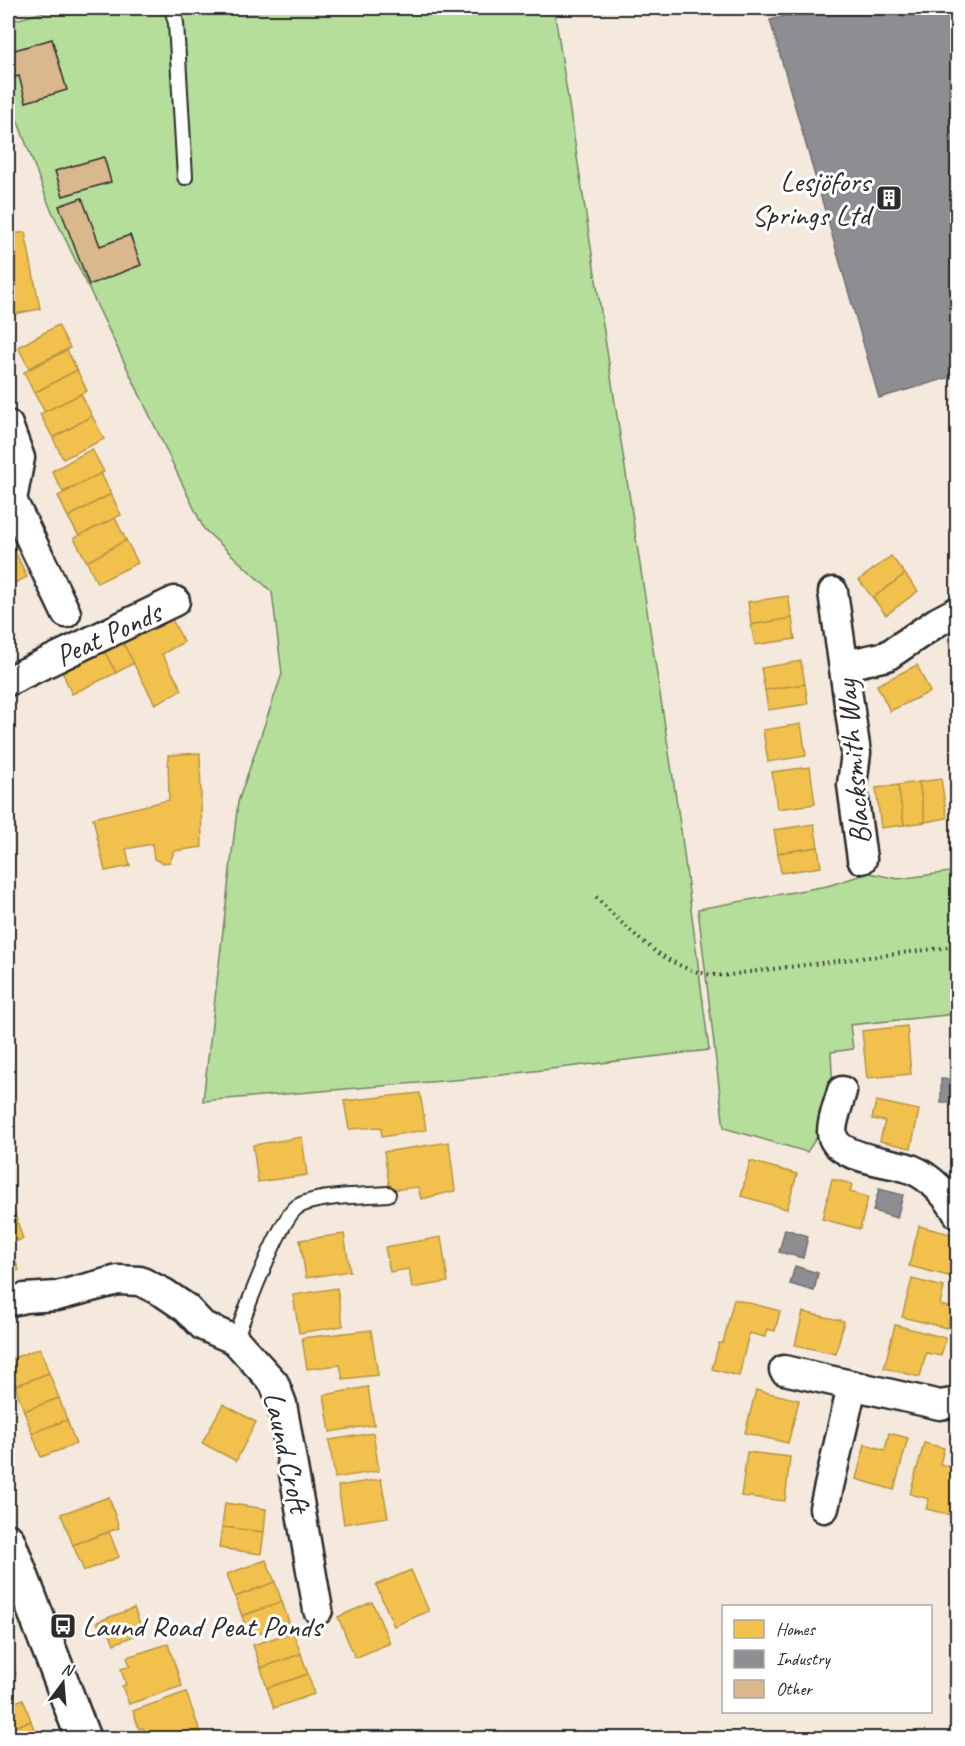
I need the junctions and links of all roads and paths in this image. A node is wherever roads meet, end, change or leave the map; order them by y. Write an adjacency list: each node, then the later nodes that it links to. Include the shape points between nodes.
1 (172, 8): 2 (lane)
2 (185, 177)
3 (8, 425): 4 (street, via 20,458)
4 (10, 501): 8 (street)
5 (833, 592): 9 (street, Blacksmith Way)
6 (175, 602): 10 (street, Peat Ponds)
7 (957, 611): 9 (street, Blacksmith Way, via 887,656)
8 (66, 614)
9 (844, 665): 11 (street, Blacksmith Way, via 856,753 852,785)
10 (8, 681)
11 (862, 859)
12 (596, 897): 13 (path, via 623,925 661,954 687,970 725,977)
13 (957, 946)
14 (842, 1091): 16 (street, via 832,1133 839,1147 912,1169 937,1186)
15 (388, 1194): 18 (lane, via 316,1200 297,1207 284,1223)
16 (957, 1214)
17 (8, 1302): 18 (street, Laund Croft, via 57,1296 118,1280 140,1281 186,1308 203,1326)
18 (236, 1340): 24 (street, Laund Croft, via 274,1383 282,1404)
19 (784, 1370): 20 (street)
20 (852, 1386): 21 (street, via 940,1405); 22 (street)
21 (957, 1402)
22 (824, 1508)
23 (8, 1541): 25 (street)
24 (318, 1610)
25 (82, 1738)

